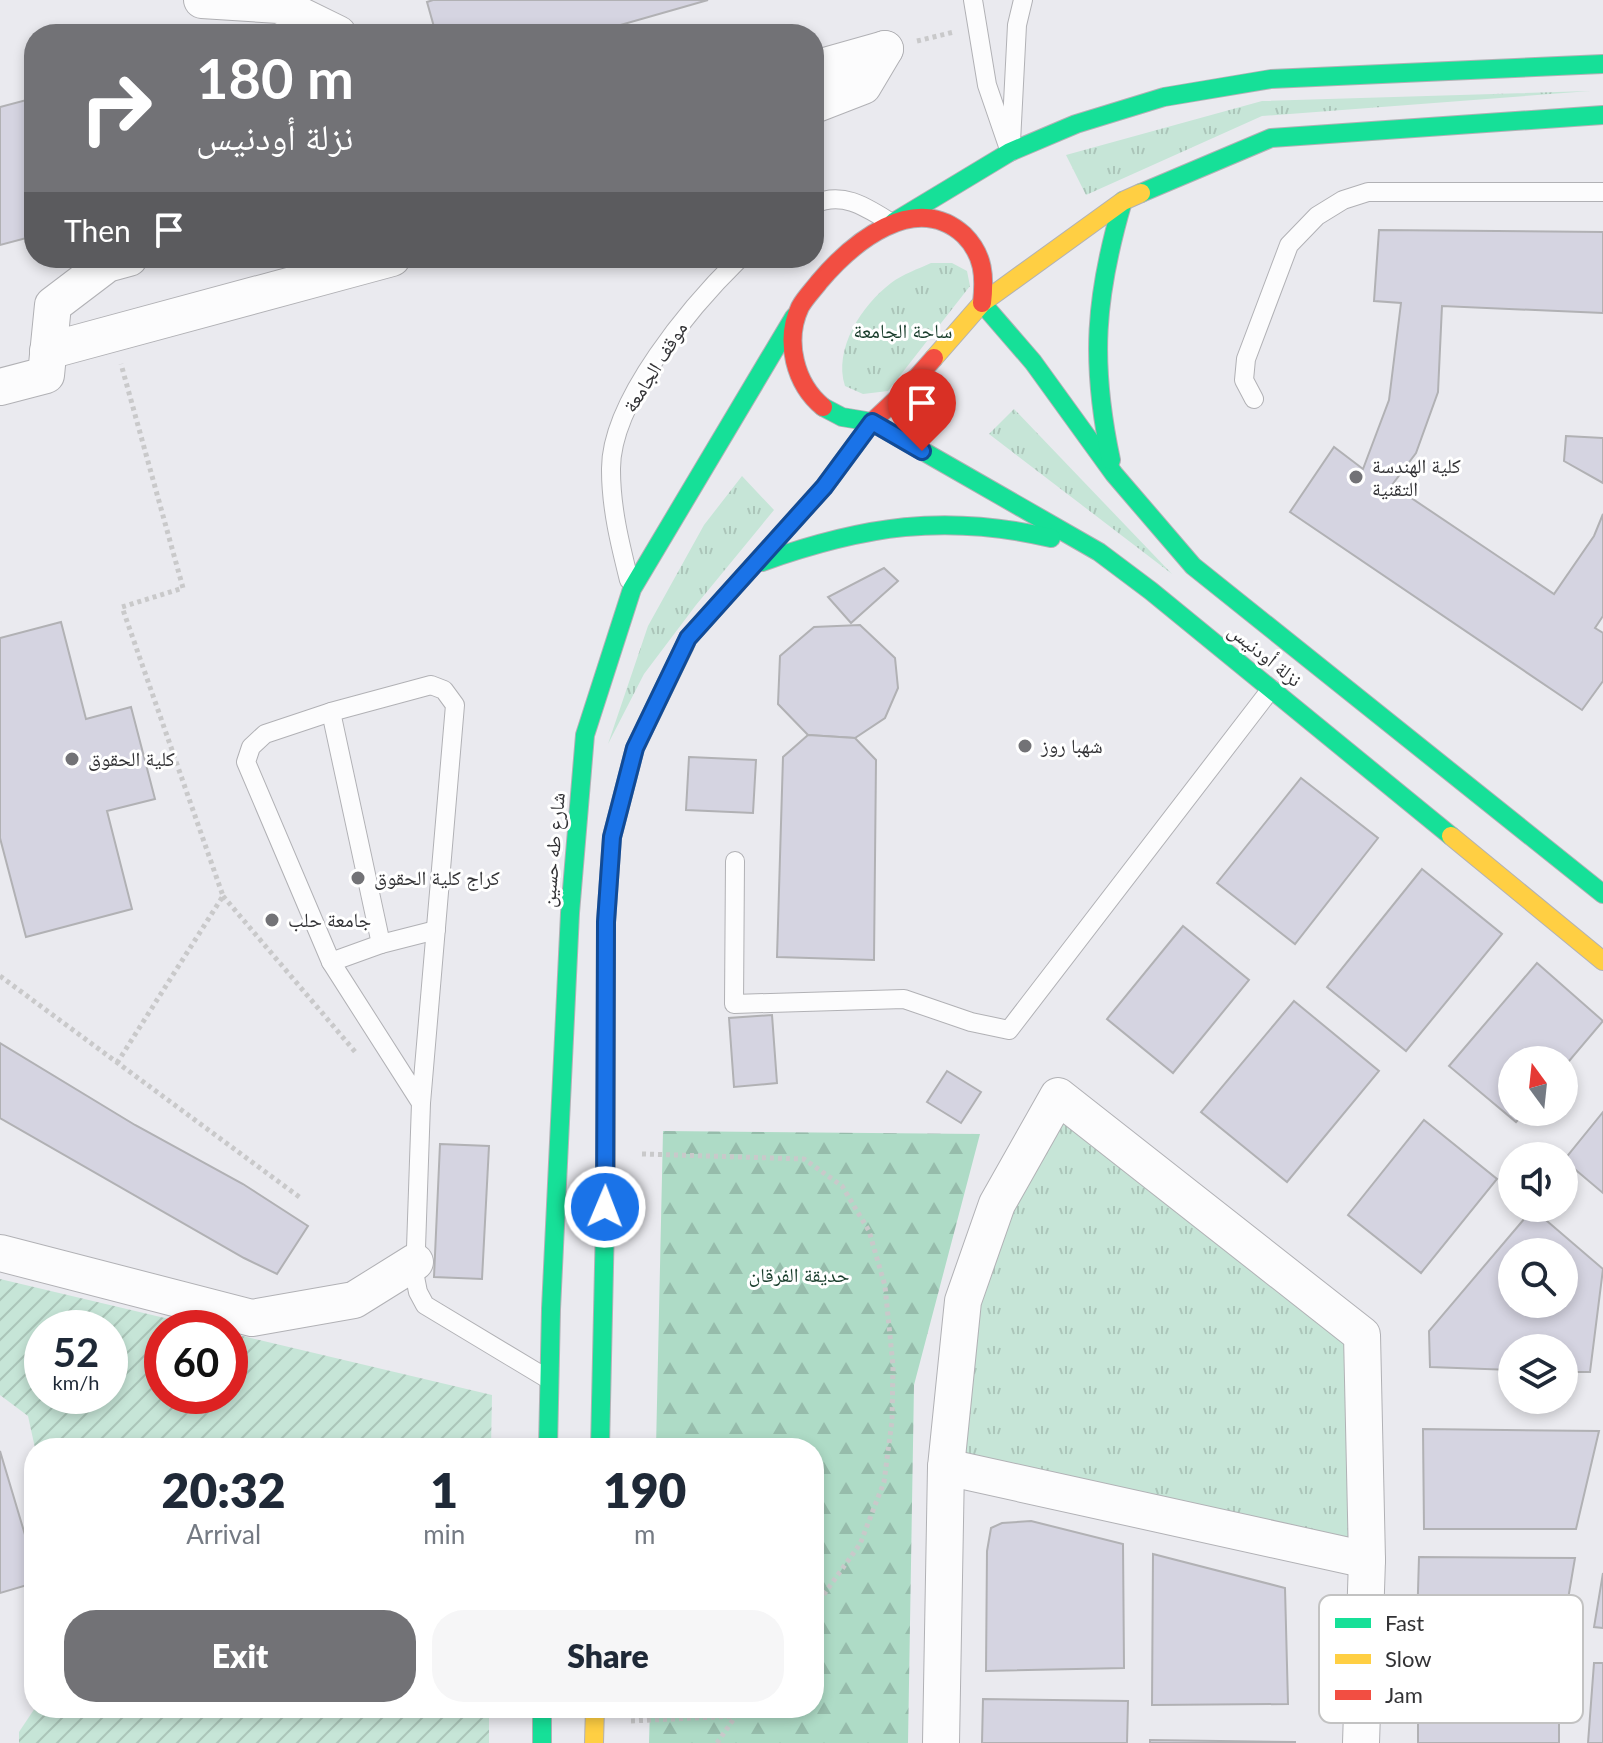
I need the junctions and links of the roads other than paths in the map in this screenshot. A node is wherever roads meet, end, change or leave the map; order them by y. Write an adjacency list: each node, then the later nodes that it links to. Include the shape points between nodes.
1 (202, 0): 4 (street, via 279,5)
2 (973, 0): 9 (lane, via 987,85)
3 (1023, 0): 9 (lane)
4 (318, 24)
5 (1603, 64): 9 (main road, via 1271,79 1164,97 1076,124)
6 (824, 66): 7 (street, via 885,49 863,86)
7 (824, 101)
8 (1603, 115): 12 (main road, via 1271,138)
9 (1010, 152): 13 (main road)
10 (1603, 192): 21 (lane, via 1368,192 1343,200 1317,216 1289,245 1246,359 1244,380)
11 (824, 201): 13 (lane, via 856,200)
12 (1123, 201): 17 (main road); 23 (main road, via 1106,254 1095,365)
13 (892, 223): 17 (main road, via 922,217 952,224 974,244 986,273); 18 (main road, via 861,238)
14 (102, 268): 19 (street, via 53,305)
15 (354, 268): 19 (street)
16 (730, 268): 26 (lane, موقف الجامعة, via 671,338 620,424 610,468 616,528)
17 (982, 303): 22 (main road); 23 (main road, via 1033,362)
18 (799, 308): 22 (main road, via 791,340 796,371 813,399 840,416); 26 (main road, شارع طه حسين)
19 (48, 351): 20 (street, via 46,375)
20 (0, 387)
21 (1254, 399)
22 (872, 422): 24 (main road, نزلة أودنيس); 25 (main road)
23 (1114, 474): 30 (main road, via 1193,566)
24 (1099, 552): 25 (main road, via 1042,535 928,524 813,542); 27 (main road, نزلة أودنيس)
25 (757, 563): 40 (main road, via 688,638 635,748 612,837 606,922)
26 (632, 589): 38 (main road, شارع طه حسين, via 585,735 570,913)
27 (1271, 689): 29 (lane, via 1009,1030 904,999 734,1004); 33 (main road, نزلة أودنيس)
28 (331, 712): 31 (lane, via 431,685 444,690 455,705); 32 (lane); 34 (lane, via 265,734 251,747 246,762)
29 (735, 861)
30 (1603, 894)
31 (436, 930): 32 (lane); 35 (lane)
32 (381, 944): 34 (lane)
33 (1603, 961)
34 (331, 962): 35 (lane)
35 (421, 1103): 37 (lane)
36 (0, 1253): 37 (street, via 252,1318 354,1300)
37 (415, 1262): 38 (lane, via 425,1305)
38 (549, 1380): 39 (main road, شارع طه حسين)
39 (548, 1438)
40 (600, 1438)
41 (946, 1467): 42 (street); 42 (street, via 963,1301 997,1204 1058,1096 1362,1335); 49 (street)
42 (1367, 1560): 43 (street)
43 (1366, 1595)
44 (542, 1718): 47 (main road)
45 (594, 1718): 48 (main road)
46 (1362, 1723): 50 (street)
47 (542, 1743)
48 (594, 1743)
49 (941, 1743)
50 (1361, 1743)

